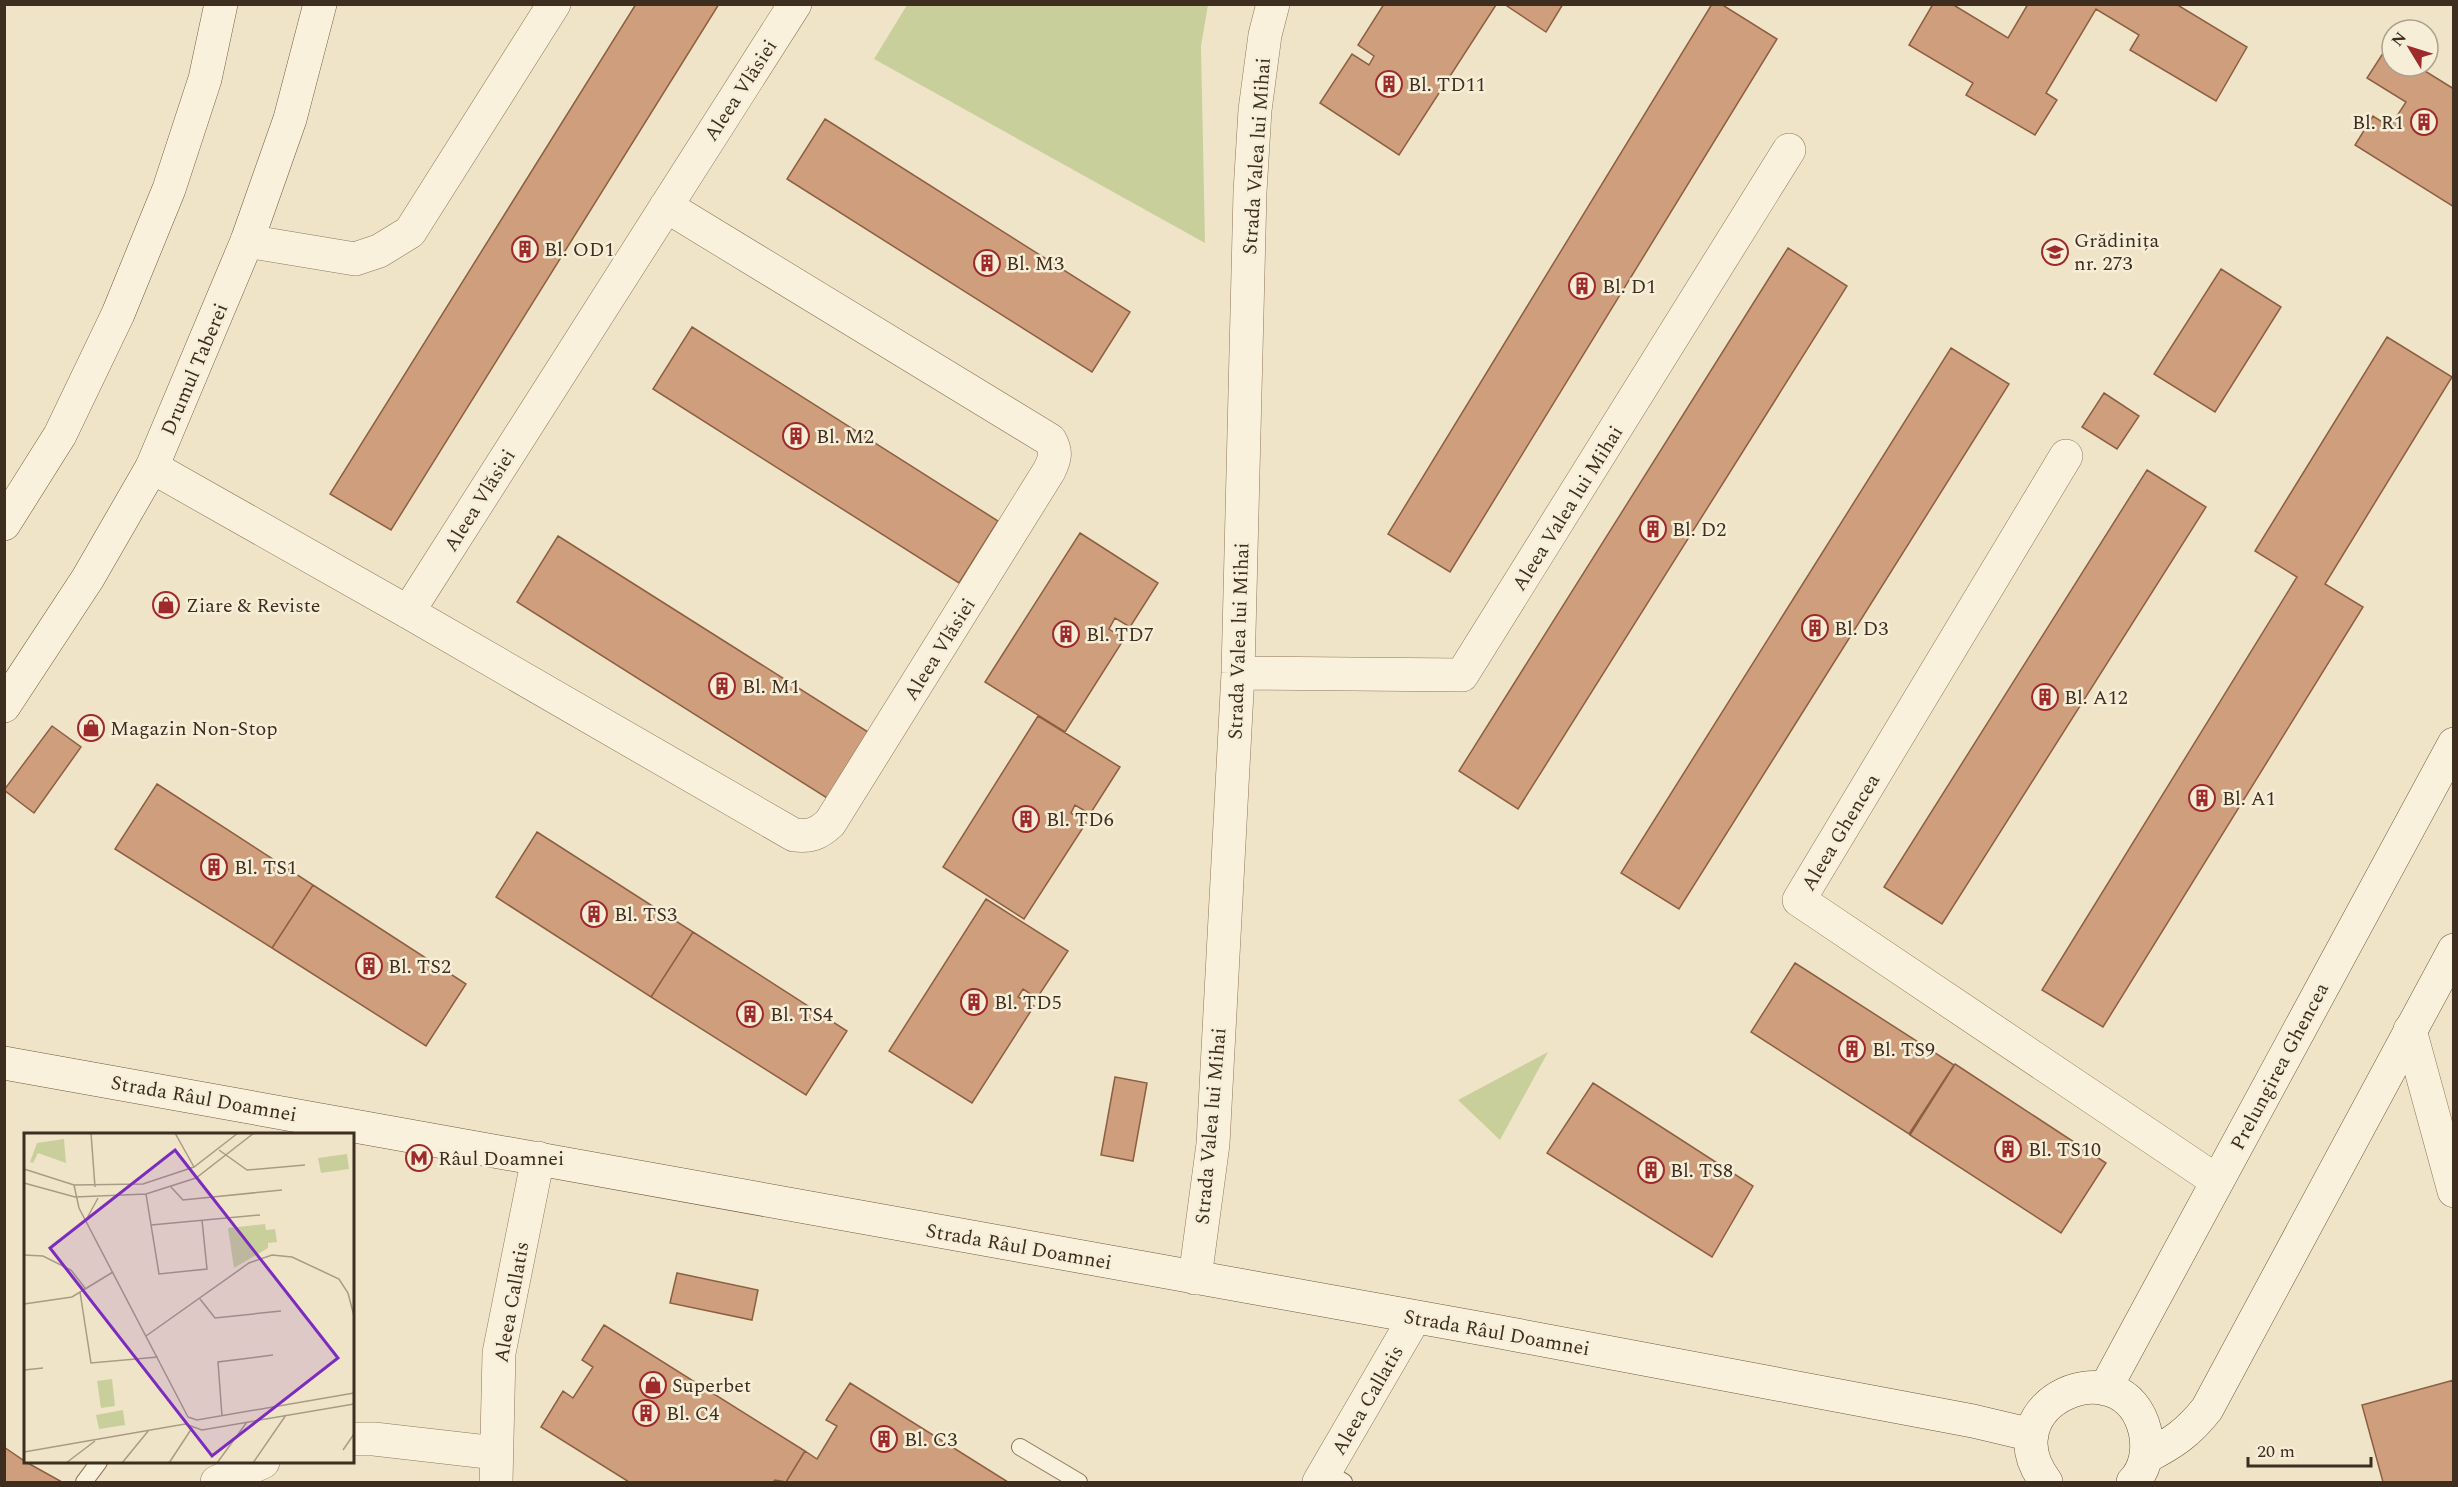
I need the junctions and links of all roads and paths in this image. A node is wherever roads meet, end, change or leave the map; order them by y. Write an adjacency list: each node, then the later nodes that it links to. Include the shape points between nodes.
1 (221, 4): 11 (street, via 204,79 173,178 126,293 60,435)
2 (320, 4): 8 (street, Drumul Taberei, via 290,118)
3 (554, 4): 8 (street, via 410,232 379,251 355,259)
4 (795, 4): 7 (street, Aleea Vlăsiei)
5 (1273, 4): 13 (street, Strada Valea lui Mihai, via 1255,110 1251,180)
6 (1789, 150): 13 (street, Aleea Valea lui Mihai, via 1462,675)
7 (666, 206): 12 (street, Aleea Vlăsiei); 12 (street, Aleea Vlăsiei, via 1050,440 1055,449 1049,471 830,823 817,835 794,835)
8 (247, 241): 10 (street, Drumul Taberei)
9 (2066, 456): 20 (street, Aleea Ghencea, via 1799,900)
10 (152, 466): 12 (street, Aleea Vlăsiei); 14 (street, Drumul Taberei, via 88,578)
11 (4, 524)
12 (408, 612)
13 (1239, 673): 22 (street, Strada Valea lui Mihai, via 1213,1144)
14 (4, 706)
15 (2454, 744): 20 (street, Prelungirea Ghencea)
16 (2454, 950): 17 (street)
17 (2410, 1030): 21 (street); 31 (street, via 2207,1409 2192,1428)
18 (4, 1063): 19 (street, Strada Râul Doamnei)
19 (538, 1158): 22 (street, Strada Râul Doamnei); 30 (street, Aleea Callatis, via 499,1353)
20 (2217, 1181): 24 (street, Prelungirea Ghencea)
21 (2454, 1191)
22 (1195, 1278): 23 (street, Strada Râul Doamnei)
23 (1415, 1317): 25 (street, Strada Râul Doamnei); 32 (street, Aleea Callatis)
24 (2105, 1389): 25 (street, via 2067,1391 2039,1417); 31 (street, via 2134,1407 2145,1431)
25 (2032, 1435): 36 (street, via 2032,1454)
26 (354, 1439): 30 (street, via 374,1439)
27 (1020, 1447): 35 (lane)
28 (98, 1463): 33 (lane)
29 (259, 1463): 34 (street)
30 (496, 1468)
31 (2139, 1475)
32 (1329, 1479)
33 (84, 1482)
34 (217, 1482)
35 (1079, 1482)
36 (2046, 1482)

